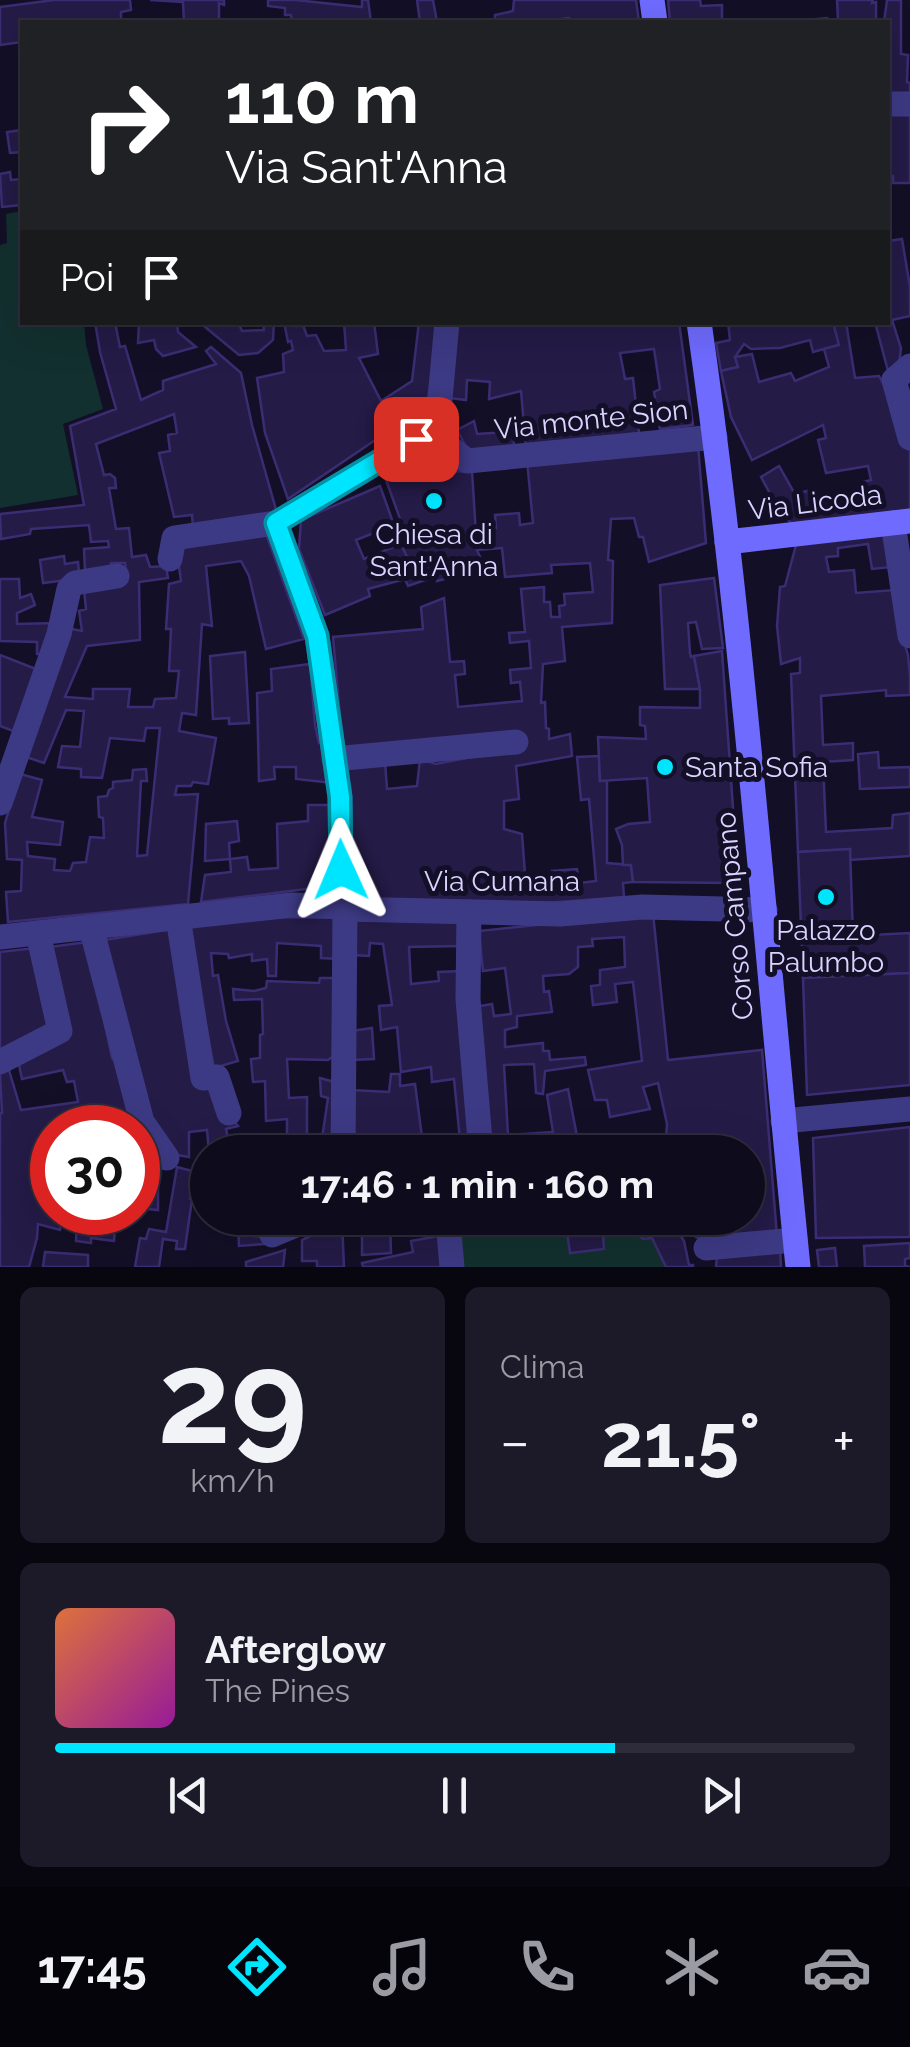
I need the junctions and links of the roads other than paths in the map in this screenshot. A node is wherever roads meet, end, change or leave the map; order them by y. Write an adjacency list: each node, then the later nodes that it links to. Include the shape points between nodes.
1 (447, 325): 4 (street, via 439,410)
2 (699, 325): 5 (main road, Corso Campano)
3 (910, 366): 6 (street, via 894,380)
4 (424, 428): 5 (street, Via monte Sion, via 467,461); 8 (street)
5 (715, 437): 9 (main road, Corso Campano)
6 (910, 438)
7 (902, 522): 9 (main road, Via Licoda); 12 (street)
8 (276, 523): 10 (street, via 174,538); 15 (street, via 317,636)
9 (727, 542): 18 (main road, Corso Campano)
10 (170, 559)
11 (117, 576): 14 (street, via 69,589 58,634)
12 (910, 636)
13 (516, 742): 15 (street)
14 (8, 754): 16 (street)
15 (334, 759): 17 (street)
16 (0, 803)
17 (338, 907): 19 (street, Via Cumana); 20 (street, Via Cumana); 28 (street)
18 (765, 910): 19 (street, Via Cumana); 27 (main road, Corso Campano)
19 (469, 912): 29 (street, via 468,998)
20 (178, 917): 21 (street, Via Cumana); 26 (street, via 203,1078 217,1077)
21 (91, 927): 22 (street, Via Cumana); 30 (street, via 142,1122)
22 (38, 933): 23 (street, Via Cumana); 24 (street, via 60,1031)
23 (0, 938)
24 (0, 1062)
25 (910, 1109): 27 (street)
26 (229, 1113)
27 (783, 1121): 32 (main road, Corso Campano)
28 (343, 1135)
29 (480, 1135)
30 (166, 1158)
31 (449, 1235): 34 (street)
32 (795, 1240): 33 (street); 35 (main road, Corso Campano)
33 (706, 1248)
34 (452, 1267)
35 (798, 1267)

